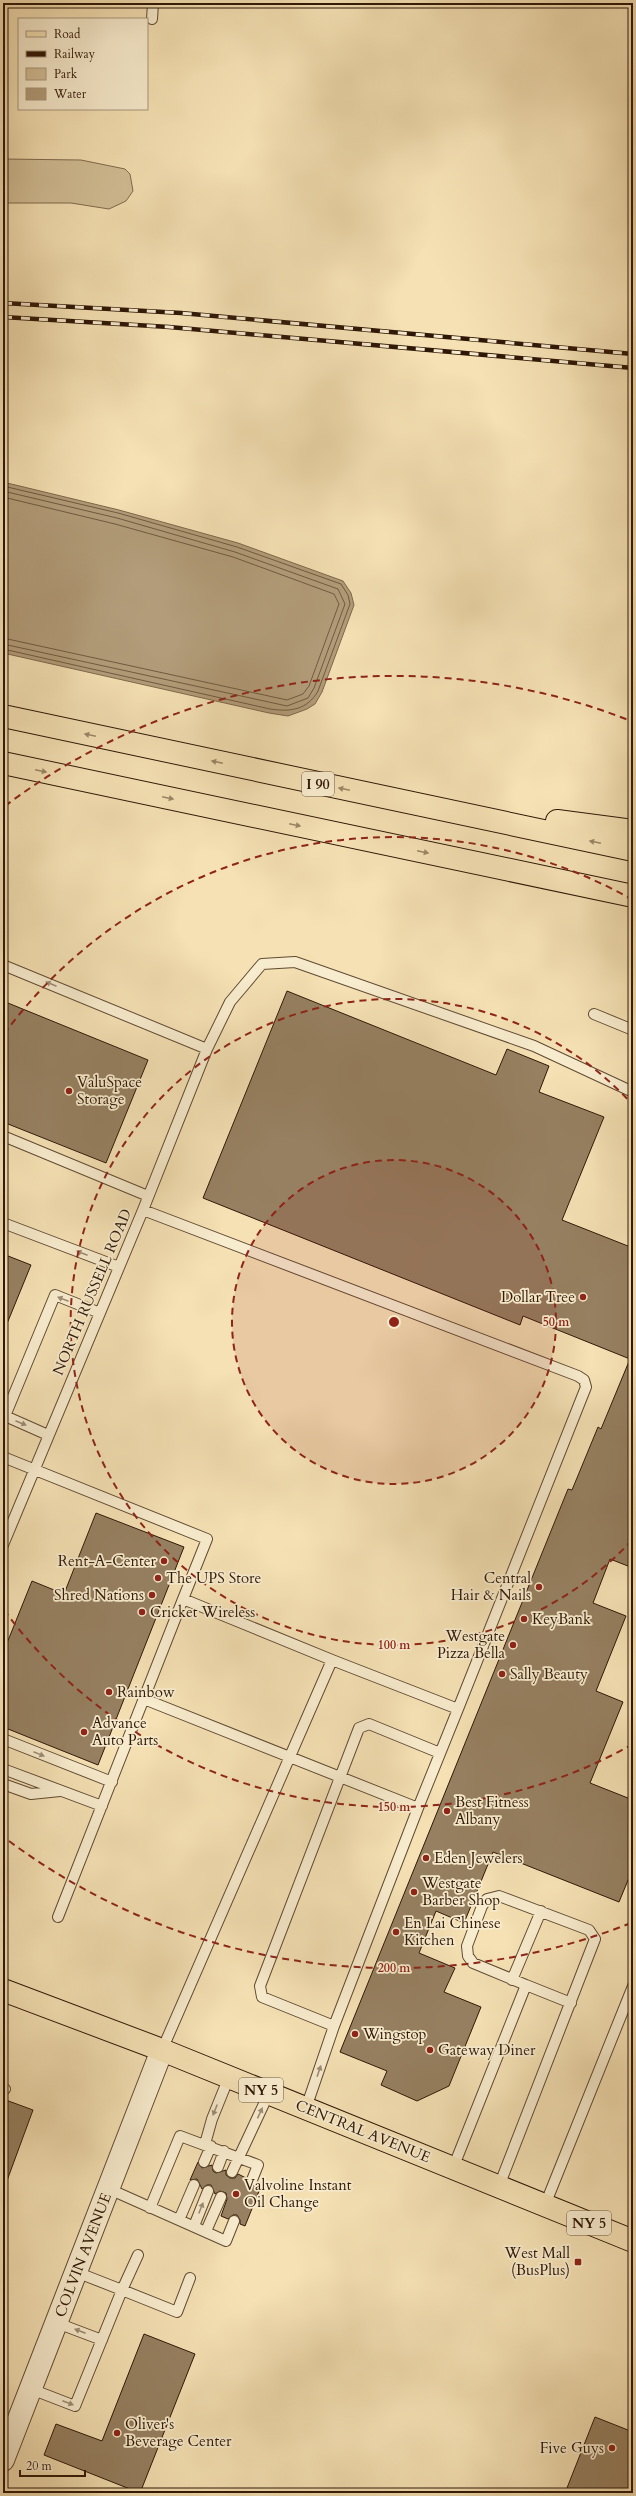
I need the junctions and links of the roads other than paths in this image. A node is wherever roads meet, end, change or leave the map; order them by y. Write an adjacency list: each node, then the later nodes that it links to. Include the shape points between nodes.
1 (153, 3): 2 (lane)
2 (152, 19)
3 (3, 716): 5 (main road, I 90, one-way to 3)
4 (3, 763): 8 (main road, one-way to 8)
5 (374, 796): 6 (main road); 7 (main road, I 90, one-way to 5)
6 (633, 831)
7 (633, 850)
8 (522, 873): 9 (main road); 10 (main road)
9 (633, 896)
10 (633, 909)
11 (3, 965): 14 (lane, one-way to 11)
12 (594, 1014): 13 (lane)
13 (633, 1030)
14 (207, 1049): 15 (lane, NORTH RUSSELL ROAD, via 230,1002 262,964 295,962 534,1046); 17 (lane, NORTH RUSSELL ROAD)
15 (633, 1092)
16 (3, 1136): 17 (lane)
17 (148, 1196): 18 (lane, NORTH RUSSELL ROAD)
18 (143, 1210): 20 (lane, NORTH RUSSELL ROAD); 29 (lane, via 578,1376 585,1382 585,1392)
19 (3, 1223): 20 (lane, one-way to 19)
20 (119, 1267): 21 (lane, NORTH RUSSELL ROAD)
21 (100, 1313): 22 (lane, NORTH RUSSELL ROAD); 22 (lane, one-way to 22, via 55,1295 5,1416)
22 (48, 1435): 24 (lane, NORTH RUSSELL ROAD)
23 (3, 1457): 24 (lane)
24 (34, 1469): 25 (lane, NORTH RUSSELL ROAD); 26 (lane, via 207,1539)
25 (3, 1545)
26 (183, 1599): 27 (lane); 28 (lane)
27 (332, 1660): 29 (lane); 32 (lane)
28 (144, 1699): 32 (lane); 35 (lane)
29 (458, 1709): 31 (lane)
30 (3, 1739): 35 (lane, one-way to 35)
31 (440, 1753): 34 (lane, via 366,1724 358,1730); 39 (lane)
32 (288, 1757): 34 (lane); 48 (lane)
33 (3, 1769): 37 (lane)
34 (341, 1776): 39 (lane); 47 (lane, via 259,1990 265,1999)
35 (112, 1782): 38 (lane)
36 (3, 1784): 37 (lane, via 30,1794)
37 (62, 1791): 38 (lane)
38 (102, 1806): 41 (lane)
39 (418, 1808): 47 (lane)
40 (541, 1911): 42 (lane); 42 (lane, via 496,1896 487,1899 482,1906 467,1946 468,1956 473,1963); 46 (lane, via 591,1931 595,1937)
41 (58, 1917)
42 (512, 1980): 43 (lane)
43 (526, 1985): 46 (lane); 57 (lane)
44 (633, 1986): 65 (lane)
45 (3, 1990): 48 (main road, CENTRAL AVENUE / NY 5)
46 (571, 2003): 61 (lane)
47 (334, 2026): 51 (lane, one-way to 47)
48 (162, 2050): 49 (main road, CENTRAL AVENUE / NY 5); 62 (street, COLVIN AVENUE)
49 (229, 2077): 50 (main road, CENTRAL AVENUE / NY 5); 52 (lane, one-way to 52, via 212,2119)
50 (269, 2093): 51 (main road, CENTRAL AVENUE / NY 5); 54 (lane, one-way to 50)
51 (306, 2108): 57 (main road, CENTRAL AVENUE / NY 5)
52 (208, 2145): 53 (lane); 55 (lane); 66 (lane, via 180,2136)
53 (224, 2151): 54 (lane); 56 (lane)
54 (239, 2157): 58 (lane); 59 (lane, via 258,2165)
55 (204, 2162)
56 (218, 2167)
57 (453, 2168): 61 (main road, CENTRAL AVENUE / NY 5)
58 (232, 2172)
59 (252, 2180)
60 (194, 2185): 67 (lane)
61 (499, 2186): 65 (main road, CENTRAL AVENUE / NY 5)
62 (109, 2189): 66 (lane); 73 (street, COLVIN AVENUE)
63 (208, 2191): 69 (lane, one-way to 63)
64 (221, 2197): 70 (lane)
65 (545, 2205): 71 (main road, CENTRAL AVENUE / NY 5)
66 (150, 2208): 67 (lane)
67 (179, 2220): 69 (lane)
68 (234, 2221): 70 (lane, via 226,2241)
69 (194, 2226): 70 (lane)
70 (206, 2231)
71 (633, 2240)
72 (138, 2255): 75 (lane)
73 (76, 2272): 75 (lane); 76 (street, COLVIN AVENUE)
74 (190, 2278): 75 (lane, via 177,2312)
75 (122, 2290): 77 (lane)
76 (57, 2323): 77 (lane, one-way to 76); 78 (street, COLVIN AVENUE)
77 (102, 2340): 78 (lane, one-way to 77, via 75,2406)
78 (31, 2389): 79 (street, COLVIN AVENUE)
79 (3, 2460)

